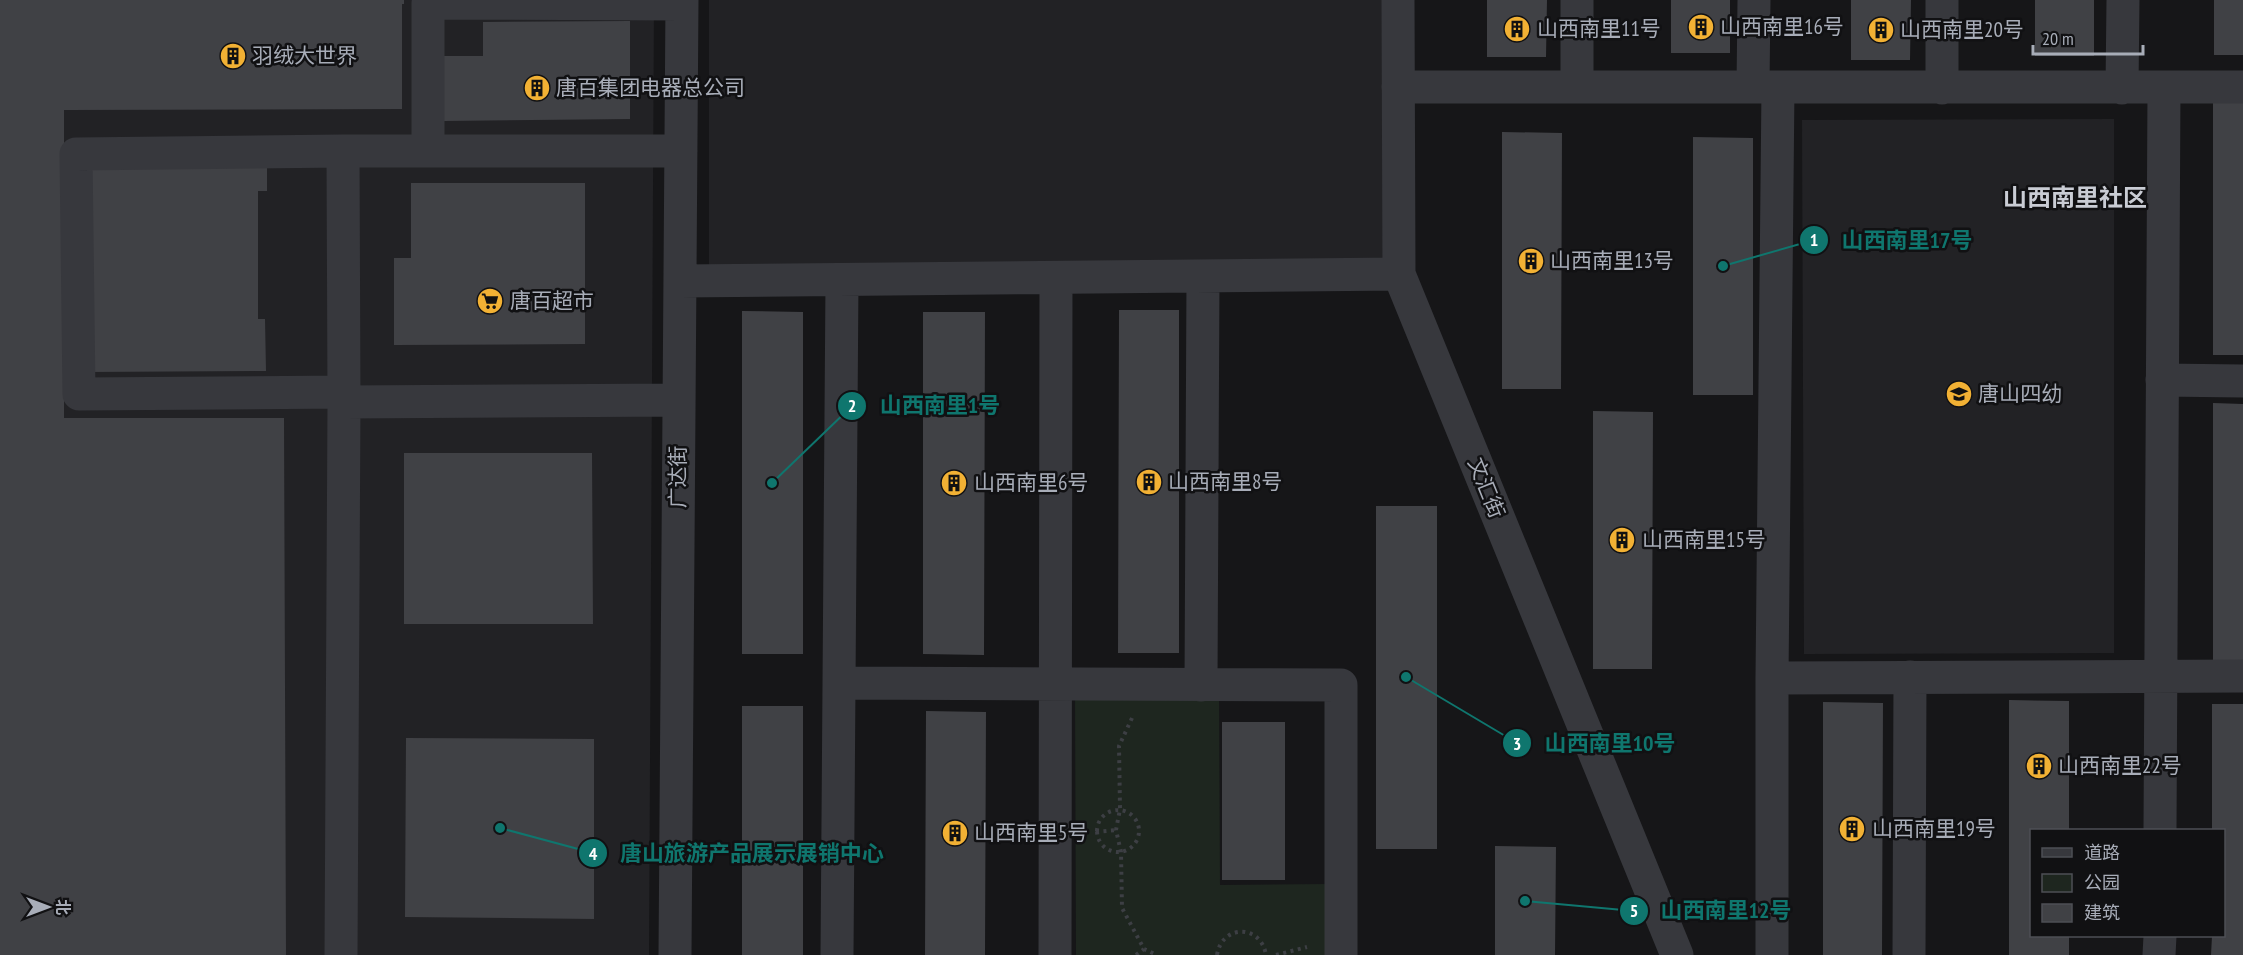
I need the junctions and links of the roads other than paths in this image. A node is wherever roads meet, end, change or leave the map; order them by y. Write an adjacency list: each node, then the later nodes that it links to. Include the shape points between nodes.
1 (1398, 0): 7 (street, 文汇街)
2 (1577, 0): 8 (street)
3 (1754, 0): 9 (street)
4 (1942, 0): 11 (street)
5 (2123, 0): 12 (street)
6 (682, 2): 14 (street, via 428,3); 15 (street, 广达街)
7 (1398, 87): 8 (street); 17 (street, 文汇街)
8 (1577, 87): 9 (street)
9 (1766, 87): 11 (street); 28 (street)
10 (2243, 87): 13 (street)
11 (1942, 88): 12 (street)
12 (2122, 88): 13 (street)
13 (2163, 88): 22 (street)
14 (428, 151): 15 (street); 16 (street)
15 (681, 151): 20 (street, 广达街)
16 (343, 152): 24 (street); 24 (street, via 76,154 79,394)
17 (1399, 274): 18 (street); 40 (street, 文汇街)
18 (1203, 276): 19 (street); 32 (street)
19 (1056, 278): 21 (street); 31 (street)
20 (680, 280): 21 (street); 25 (street, 广达街)
21 (842, 280): 30 (street)
22 (2162, 380): 23 (street); 26 (street)
23 (2243, 381)
24 (344, 397): 25 (street); 35 (street)
25 (679, 400): 36 (street, 广达街)
26 (2160, 676): 27 (street); 29 (street); 33 (street)
27 (2243, 676)
28 (1772, 678): 29 (street); 41 (street)
29 (1910, 678): 42 (street)
30 (839, 683): 31 (street); 37 (street)
31 (1056, 684): 32 (street); 38 (street)
32 (1201, 684): 39 (street, via 1341,685)
33 (2160, 829)
34 (2160, 937): 43 (street)
35 (341, 955)
36 (675, 955)
37 (837, 955)
38 (1055, 955)
39 (1341, 955)
40 (1677, 955)
41 (1772, 955)
42 (1909, 955)
43 (2159, 955)

